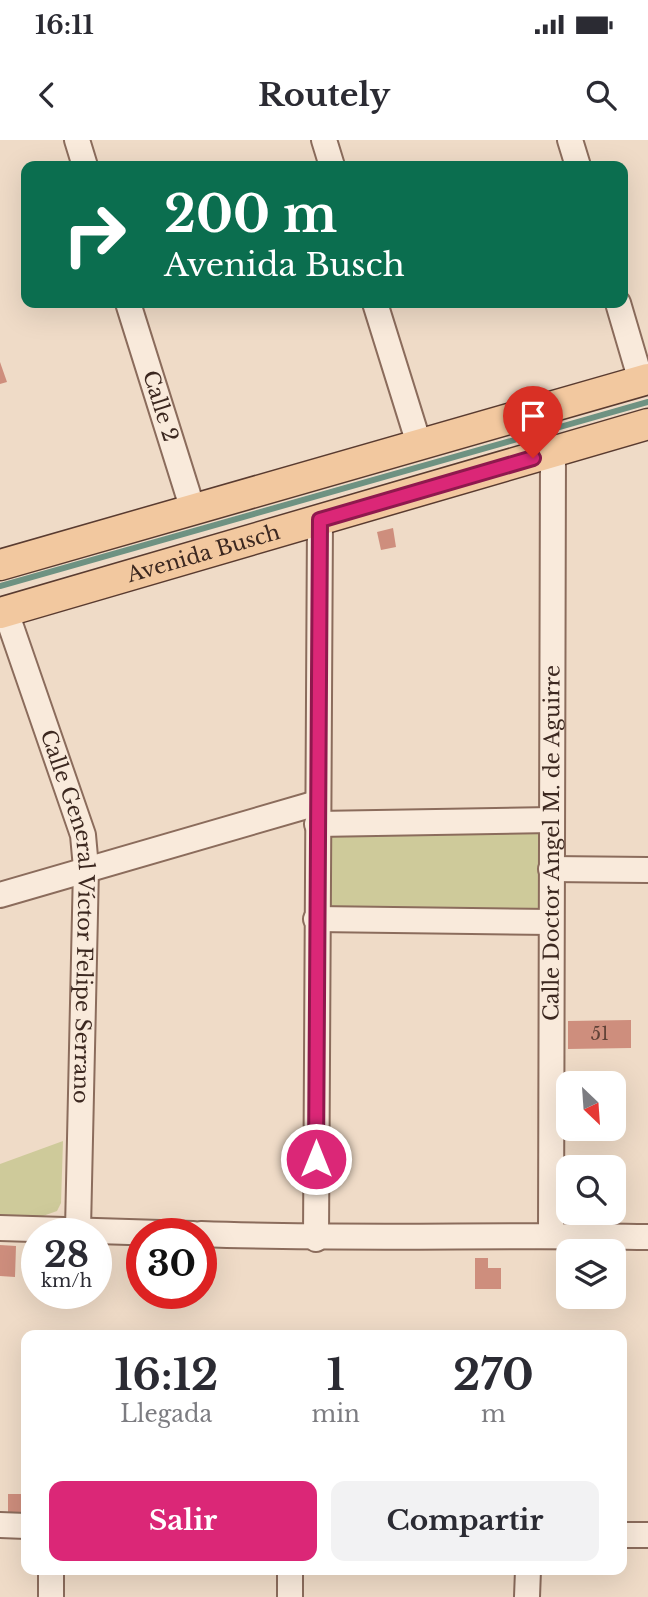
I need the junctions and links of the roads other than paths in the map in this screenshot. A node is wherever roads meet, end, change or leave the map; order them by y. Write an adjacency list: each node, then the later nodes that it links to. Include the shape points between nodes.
1 (77, 140): 4 (street)
2 (324, 140): 5 (street)
3 (570, 140): 6 (street)
4 (83, 161)
5 (330, 161)
6 (576, 161)
7 (130, 308): 14 (street, Calle 2)
8 (377, 308): 12 (street)
9 (620, 308): 10 (street)
10 (645, 380): 12 (main road, Avenida Busch)
11 (648, 424): 13 (main road, Avenida Busch)
12 (419, 444): 15 (main road, Avenida Busch)
13 (553, 452): 16 (main road, Avenida Busch); 20 (street, Calle Doctor Angel M. de Aguirre)
14 (193, 510): 15 (main road, Avenida Busch); 17 (main road, Avenida Busch)
15 (253, 518): 16 (main road, Avenida Busch); 18 (main road, Avenida Busch)
16 (320, 520): 19 (street)
17 (0, 565)
18 (3, 612): 21 (street, Calle General Víctor Felipe Serrano, via 83,835)
19 (317, 814): 20 (street); 21 (street); 25 (street)
20 (552, 820): 22 (street, Calle Doctor Angel M. de Aguirre)
21 (86, 868): 24 (street); 27 (street, Calle General Víctor Felipe Serrano)
22 (551, 869): 23 (street); 26 (street, Calle Doctor Angel M. de Aguirre)
23 (648, 870)
24 (0, 895)
25 (316, 919): 26 (street); 33 (street)
26 (551, 922): 31 (street, Calle Doctor Angel M. de Aguirre)
27 (78, 1218)
28 (0, 1228): 29 (street)
29 (21, 1228)
30 (217, 1235): 33 (street)
31 (551, 1235): 32 (street); 33 (street)
32 (648, 1237)
33 (316, 1239)
34 (0, 1525): 35 (street)
35 (21, 1527)
36 (627, 1535): 37 (street)
37 (648, 1535)
38 (51, 1575): 41 (street)
39 (290, 1575): 42 (street)
40 (528, 1575): 43 (street)
41 (51, 1597)
42 (290, 1597)
43 (527, 1597)

